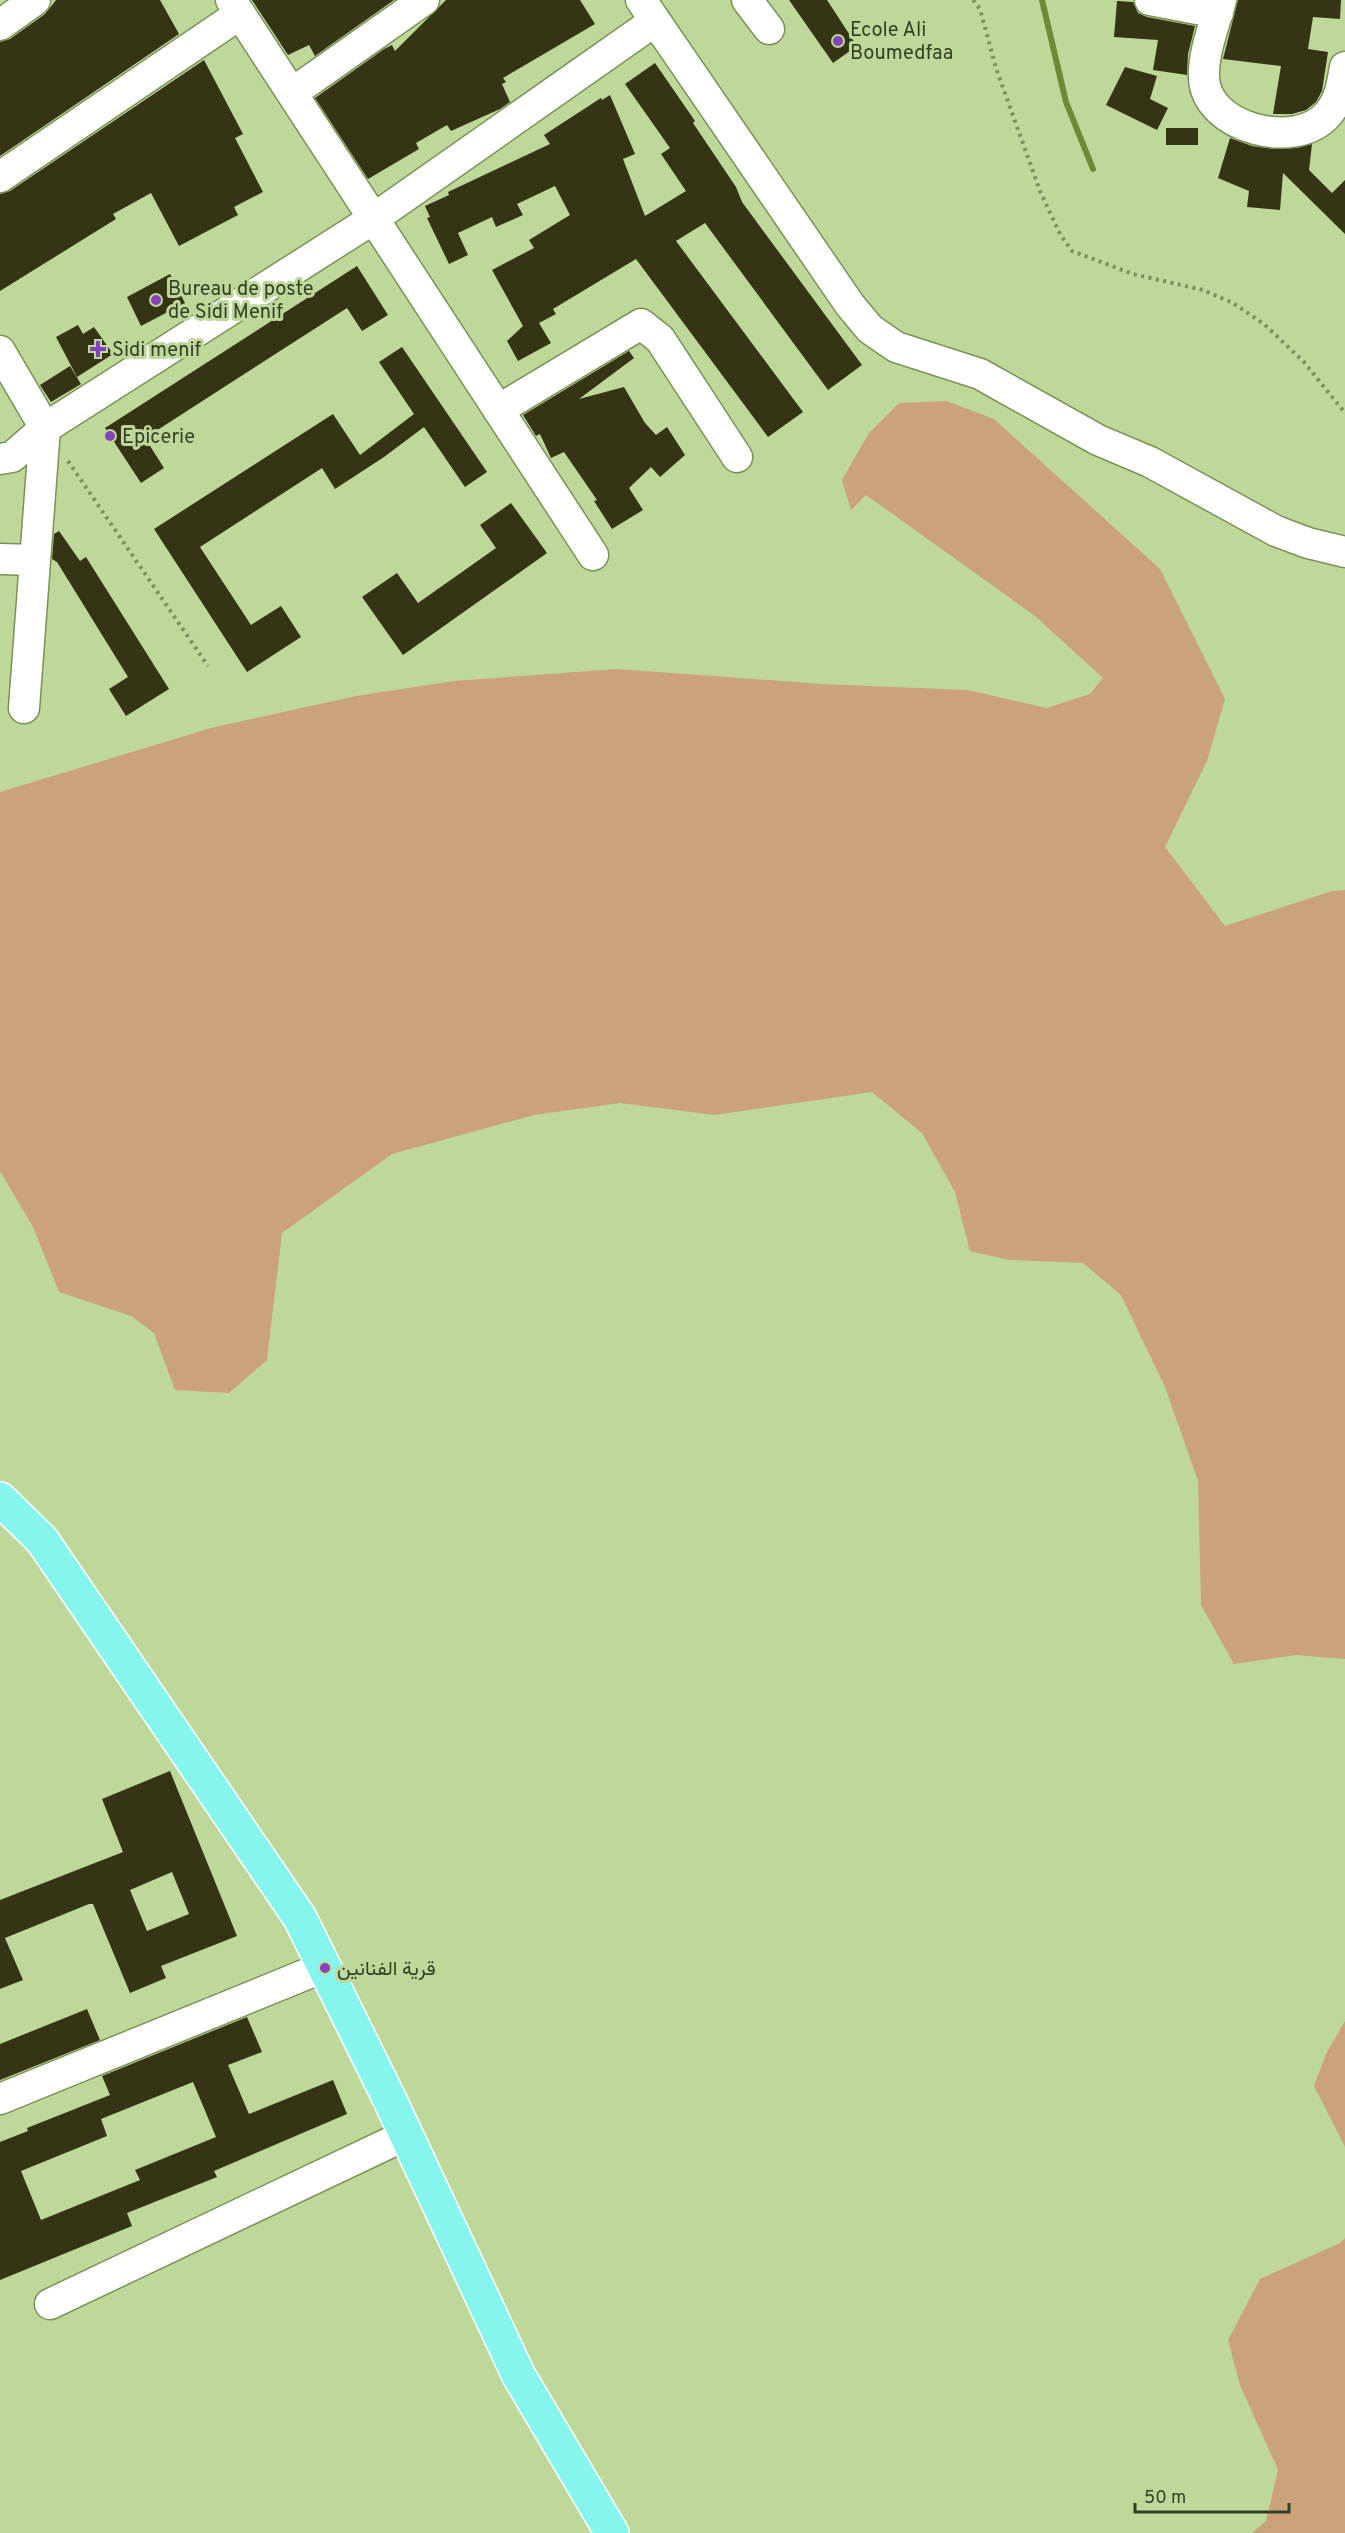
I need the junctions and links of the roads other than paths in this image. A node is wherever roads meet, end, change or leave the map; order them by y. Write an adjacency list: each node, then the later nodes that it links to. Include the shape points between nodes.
1 (34, 0): 8 (street)
2 (424, 0): 11 (street)
3 (747, 0): 9 (street)
4 (1150, 0): 5 (street)
5 (1219, 6): 10 (street, via 1204,78 1211,100 1227,118 1269,131 1290,133 1310,128 1327,116 1339,98)
6 (236, 7): 11 (street); 12 (street)
7 (648, 10): 13 (street); 19 (street, via 870,329 896,347 980,374 1098,440 1150,462 1276,531)
8 (0, 25)
9 (770, 29)
10 (1345, 67)
11 (292, 93): 13 (street)
12 (0, 177)
13 (373, 219): 15 (street); 16 (street)
14 (0, 351): 16 (street)
15 (498, 410): 17 (street, via 641,324 660,339); 20 (street)
16 (45, 428): 18 (street, via 12,457); 22 (street)
17 (737, 457)
18 (0, 459)
19 (1345, 552)
20 (592, 555)
21 (0, 559): 22 (street)
22 (35, 560): 23 (street)
23 (24, 708)
24 (0, 1499): 25 (main road, via 42,1540 300,1918)
25 (324, 1967): 26 (street); 27 (main road)
26 (0, 2099)
27 (406, 2134): 28 (street); 29 (main road, via 519,2376)
28 (50, 2304)
29 (612, 2533)

